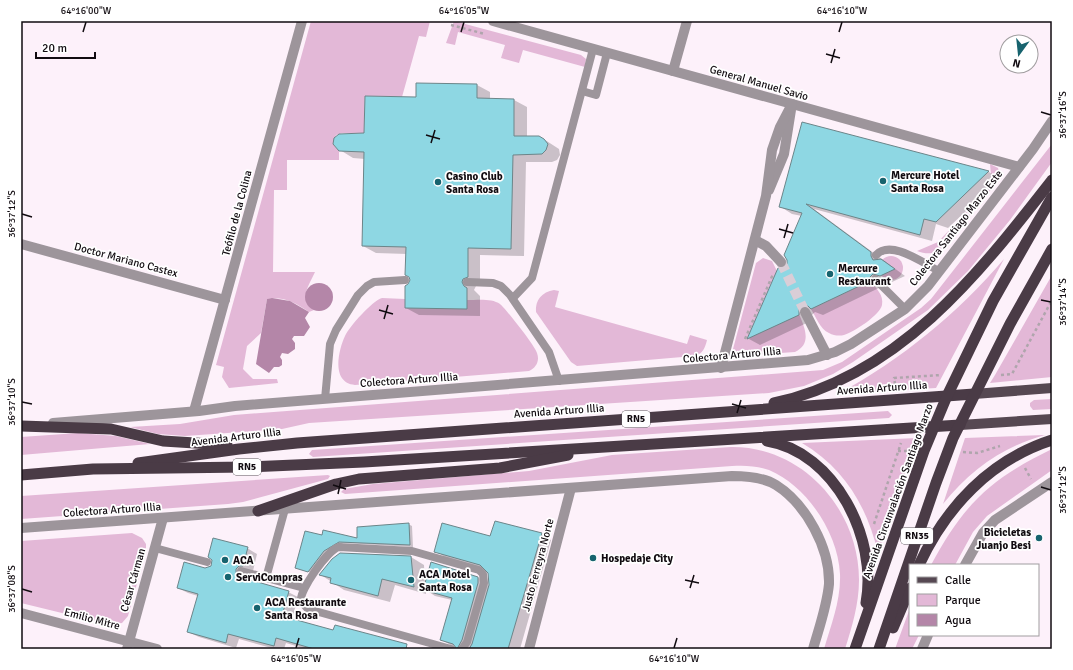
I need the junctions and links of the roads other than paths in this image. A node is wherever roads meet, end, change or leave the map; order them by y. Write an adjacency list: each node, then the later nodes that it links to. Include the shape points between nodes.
1 (302, 21): 23 (street, Teófilo de la Colina)
2 (493, 21): 4 (street, General Manuel Savio)
3 (687, 21): 6 (street)
4 (593, 49): 5 (street, General Manuel Savio); 7 (lane)
5 (607, 53): 6 (street, General Manuel Savio); 7 (lane, via 596,95)
6 (673, 71): 8 (street, General Manuel Savio)
7 (582, 91): 22 (lane, via 532,278)
8 (792, 104): 10 (street, General Manuel Savio); 13 (street, via 784,154 766,196)
9 (1052, 121): 10 (street, Colectora Santiago Marzo Este)
10 (1019, 167): 18 (street, Colectora Santiago Marzo Este)
11 (1052, 180): 35 (highway, via 957,294 932,318 876,360 835,384 804,396)
12 (1052, 197): 32 (highway, Avenida Circunvalación Santiago Marzo / RN35, via 993,301)
13 (754, 240): 17 (street, via 766,246); 28 (street)
14 (21, 244): 23 (street, Doctor Mariano Castex)
15 (1052, 250): 31 (highway, RN35)
16 (876, 255): 18 (lane, via 884,250 893,249)
17 (778, 267)
18 (939, 271): 24 (street, Colectora Santiago Marzo Este)
19 (875, 279): 24 (lane)
20 (405, 280): 33 (lane, via 374,282 358,295 330,344)
21 (467, 282): 22 (lane, via 497,285)
22 (513, 298): 29 (lane, via 549,352)
23 (225, 300): 34 (street, Teófilo de la Colina)
24 (905, 309): 26 (street, Colectora Santiago Marzo Este, via 851,344)
25 (805, 312): 26 (street)
26 (827, 356): 27 (street, Colectora Santiago Marzo Este)
27 (799, 362): 28 (street, Colectora Arturo Illia)
28 (721, 368): 29 (street, Colectora Arturo Illia)
29 (559, 381): 33 (street, Colectora Arturo Illia)
30 (1052, 388): 31 (main road, Avenida Arturo Illia)
31 (974, 394): 32 (highway, Avenida Arturo Illia / RN5); 37 (highway, RN35)
32 (946, 396): 35 (highway, Avenida Arturo Illia / RN5); 39 (highway, Avenida Circunvalación Santiago Marzo / RN35)
33 (325, 399): 34 (street, Colectora Arturo Illia)
34 (194, 411): 38 (street, Colectora Arturo Illia)
35 (724, 412): 42 (highway, Avenida Arturo Illia / RN5)
36 (1052, 419): 37 (main road, Avenida Arturo Illia)
37 (960, 425): 39 (highway, Avenida Arturo Illia / RN5); 69 (highway, RN35, via 941,468)
38 (21, 426): 42 (highway, via 111,429 170,442)
39 (934, 426): 40 (highway, Avenida Arturo Illia / RN5); 68 (highway, Avenida Circunvalación Santiago Marzo / RN35)
40 (734, 439): 43 (highway, Avenida Arturo Illia / RN5); 68 (highway, via 762,440 790,447 823,473 850,507 862,534 868,572 867,597)
41 (1052, 440): 54 (highway, via 1029,449 1003,464 966,493 939,529)
42 (267, 446): 44 (highway, Avenida Arturo Illia / RN5)
43 (609, 446): 44 (highway, Avenida Arturo Illia / RN5, via 294,465); 49 (highway, via 504,467 359,479 336,484)
44 (93, 469): 45 (highway, Avenida Arturo Illia / RN5)
45 (21, 475)
46 (1052, 482): 55 (street, via 995,520 983,533)
47 (571, 488): 48 (street, Colectora Arturo Illia); 66 (street, Justo Ferreyra Norte); 67 (street, Colectora Arturo Illia, via 732,476 755,477 776,485 802,510 819,540 826,561 829,583)
48 (285, 509): 49 (street, Colectora Arturo Illia); 57 (lane)
49 (258, 511): 50 (street, Colectora Arturo Illia)
50 (163, 518): 51 (street, Colectora Arturo Illia); 52 (street, César Cárman)
51 (21, 528)
52 (155, 548): 53 (lane); 62 (street, César Cárman)
53 (207, 562)
54 (921, 564)
55 (966, 564)
56 (241, 571): 57 (lane)
57 (266, 578): 58 (lane)
58 (304, 588): 64 (lane, via 301,598 303,605 308,609); 65 (lane, via 331,551 339,547 412,551 479,570 484,574 484,583 467,642)
59 (909, 590): 70 (highway)
60 (21, 613): 62 (street, Emilio Mitre)
61 (928, 636): 71 (street)
62 (128, 645): 63 (street, Emilio Mitre)
63 (157, 649)
64 (451, 649)
65 (462, 649)
66 (529, 649)
67 (813, 649)
68 (855, 649)
69 (879, 649)
70 (884, 649)
71 (922, 649)

